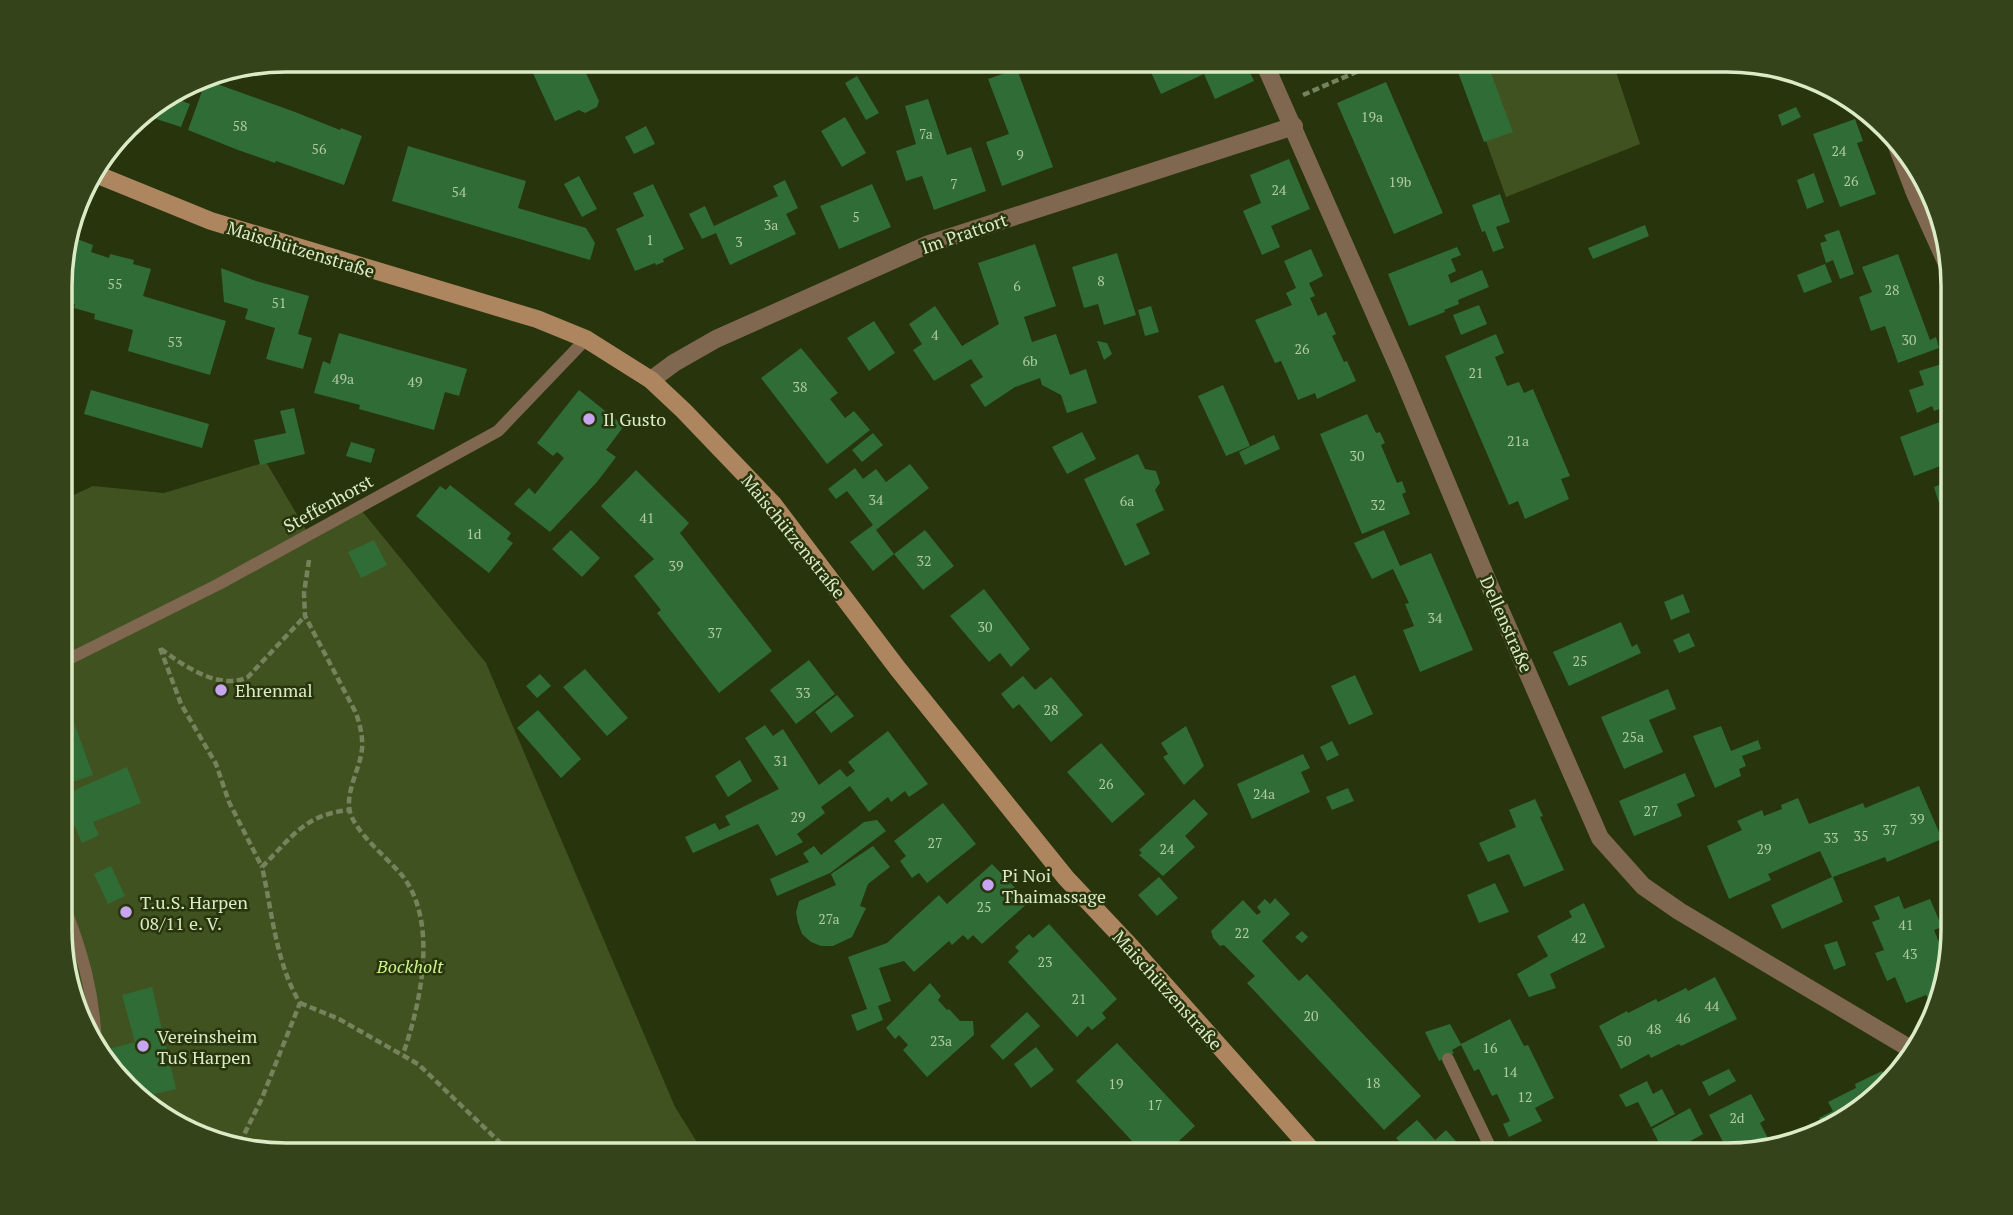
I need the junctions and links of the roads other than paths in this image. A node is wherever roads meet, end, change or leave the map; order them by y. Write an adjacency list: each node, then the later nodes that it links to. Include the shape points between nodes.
1 (1268, 72): 2 (street, Dellenstraße)
2 (1294, 126): 7 (street, Im Prattort, via 929,244 716,339); 11 (street, Dellenstraße, via 1600,838 1643,886 1679,911)
3 (1906, 168): 5 (street)
4 (102, 177): 6 (street, Maischützenstraße, via 211,221)
5 (1935, 238)
6 (586, 338): 7 (street, Maischützenstraße); 8 (lane, Steffenhorst, via 498,431 219,584)
7 (652, 380): 13 (street, Maischützenstraße, via 773,504 898,670 1066,878)
8 (72, 658)
9 (72, 928): 10 (lane, via 86,967)
10 (95, 1026)
11 (1906, 1046)
12 (1448, 1059): 14 (lane)
13 (1305, 1143)
14 (1488, 1143)

